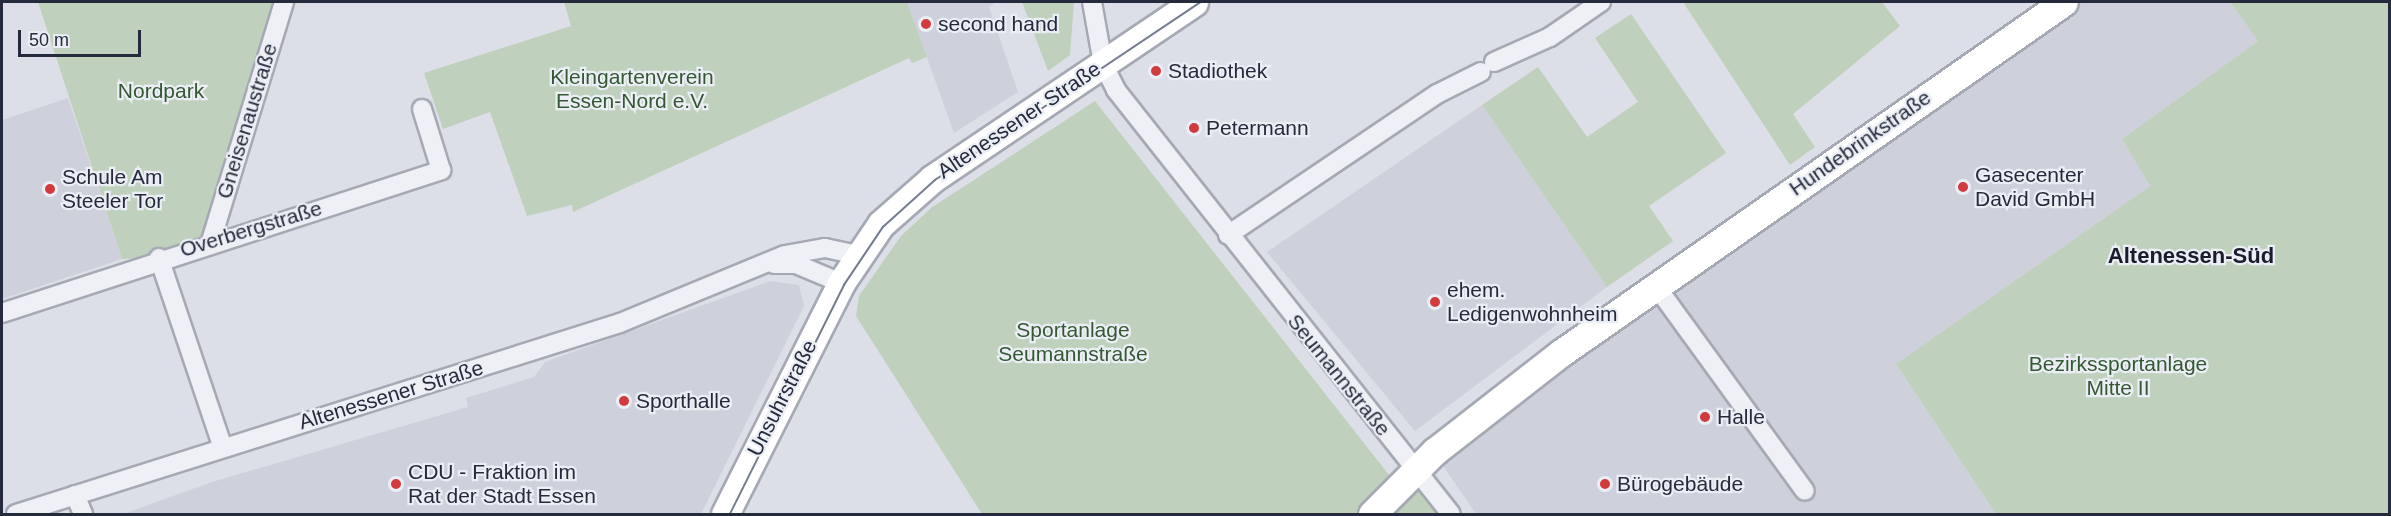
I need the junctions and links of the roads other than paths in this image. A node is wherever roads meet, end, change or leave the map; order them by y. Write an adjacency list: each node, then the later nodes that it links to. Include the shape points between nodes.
1 (284, 2): 9 (street, Gneisenaustraße)
2 (1092, 2): 6 (street, Seumannstraße)
3 (1194, 2): 6 (street, Altenessener Straße)
4 (1601, 2): 8 (street, via 1550,37 1437,94)
5 (2064, 2): 14 (street, Hundebrinkstraße)
6 (1103, 64): 8 (street, Seumannstraße, via 1122,98); 10 (street, Altenessener Straße, via 907,198)
7 (422, 109): 9 (street, Overbergstraße, via 441,170)
8 (1228, 235): 17 (street, Seumannstraße)
9 (211, 241): 11 (street, Overbergstraße)
10 (858, 255): 12 (street, Altenessener Straße, via 825,248); 13 (street, Altenessener Straße)
11 (159, 258): 15 (street, Overbergstraße); 16 (street)
12 (763, 264): 13 (street, Altenessener Straße, via 796,264); 16 (street, Altenessener Straße, via 620,323)
13 (841, 283): 22 (street, Unsuhrstraße)
14 (1656, 286): 17 (street, Hundebrinkstraße); 18 (street)
15 (2, 313)
16 (223, 448): 19 (street, Altenessener Straße)
17 (1415, 469): 23 (street, Hundebrinkstraße); 24 (street, Seumannstraße)
18 (1805, 491)
19 (75, 495): 20 (street, Altenessener Straße); 21 (street)
20 (16, 514)
21 (83, 514)
22 (725, 514)
23 (1372, 514)
24 (1451, 514)

